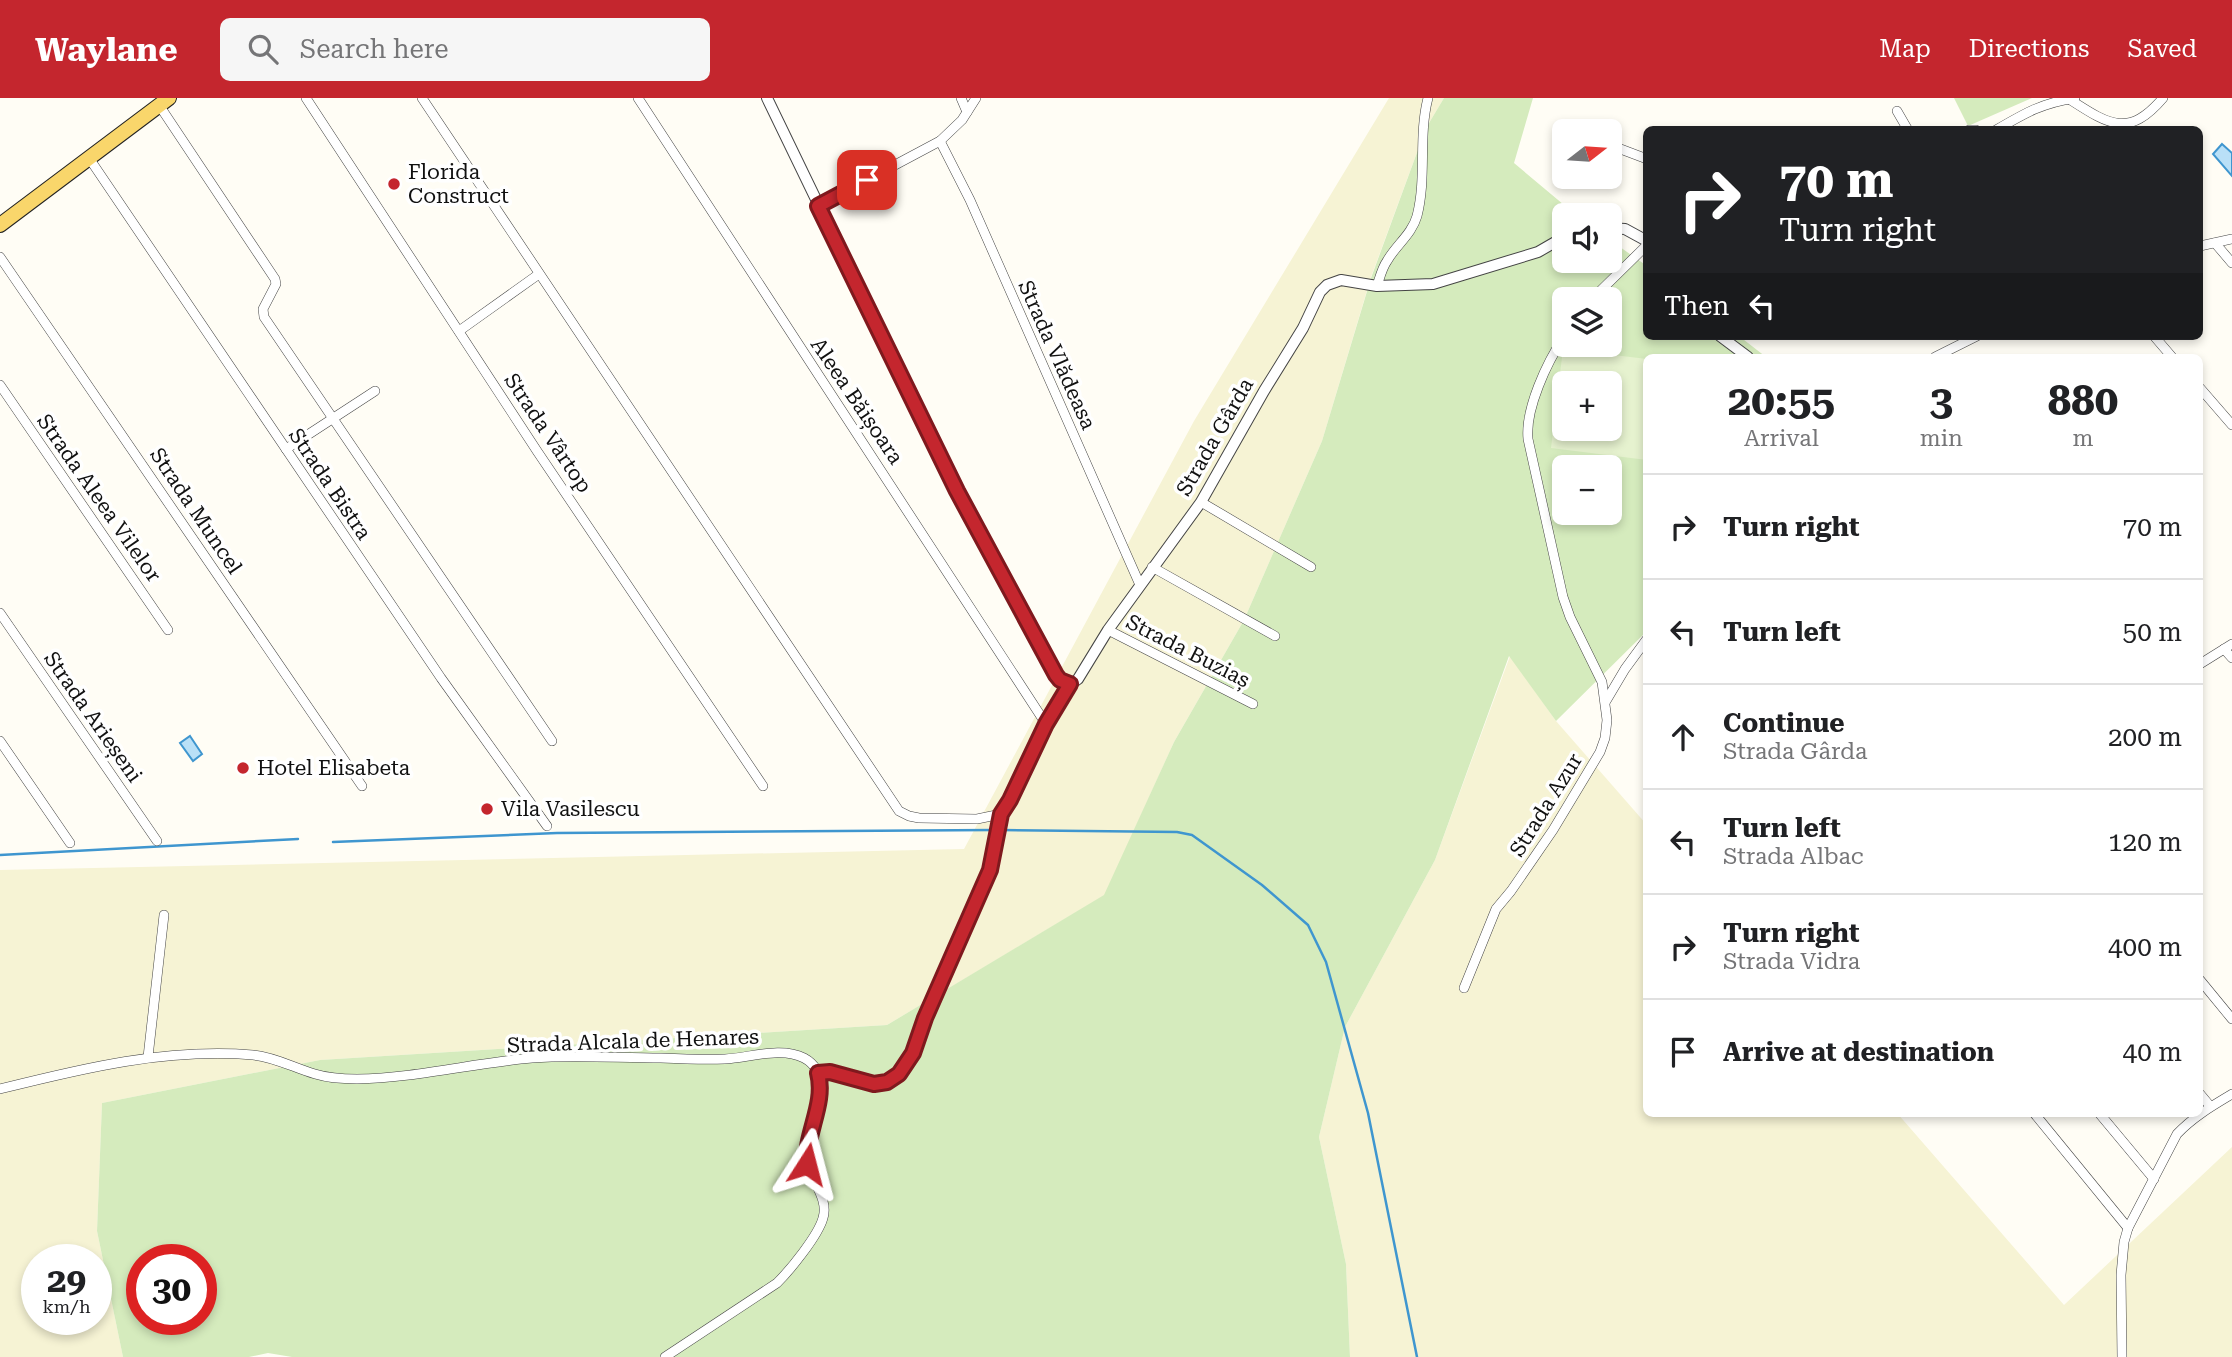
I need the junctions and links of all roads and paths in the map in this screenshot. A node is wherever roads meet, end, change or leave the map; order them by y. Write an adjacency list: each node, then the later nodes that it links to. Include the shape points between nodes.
1 (306, 98): 33 (street, Strada Vârtop)
2 (422, 98): 30 (street)
3 (638, 98): 64 (street, Aleea Băișoara)
4 (767, 98): 19 (street)
5 (961, 98): 12 (street)
6 (976, 98): 12 (street)
7 (1428, 98): 31 (street, via 1424,175 1416,220 1384,264)
8 (2163, 98): 9 (street, via 2150,114 2120,124 2108,122)
9 (2072, 99): 14 (street, via 2032,108)
10 (164, 102): 18 (main road); 44 (street, via 275,279 264,317)
11 (1898, 111): 13 (street)
12 (967, 112): 15 (street)
13 (1906, 126)
14 (2003, 126)
15 (940, 141): 19 (street); 50 (street, Strada Vlădeasa)
16 (1622, 150): 17 (street)
17 (1643, 157)
18 (89, 158): 20 (main road); 46 (street, Strada Bistra)
19 (818, 206): 61 (street, via 957,491 1056,675)
20 (0, 225)
21 (1622, 229): 22 (street)
22 (1643, 238)
23 (2232, 239): 25 (street)
24 (1643, 243): 32 (street)
25 (2215, 243): 27 (street); 29 (street)
26 (1552, 244): 31 (street, Strada Gârda, via 1433,285)
27 (2203, 245)
28 (0, 257): 67 (street, Strada Muncel)
29 (2232, 263)
30 (540, 274): 33 (street); 69 (street, via 899,811 919,818)
31 (1377, 286): 47 (street, Strada Gârda, via 1341,280 1320,292)
32 (1603, 287)
33 (459, 331): 68 (street, Strada Vârtop)
34 (1725, 340): 37 (street)
35 (1969, 340): 38 (street)
36 (2157, 340): 39 (street)
37 (1744, 354)
38 (1941, 354)
39 (2169, 354)
40 (1554, 357): 62 (street, via 1532,402 1528,439 1563,597 1602,682)
41 (0, 386): 52 (street, Strada Aleea Vilelor)
42 (375, 391): 44 (street)
43 (2203, 391): 45 (street)
44 (334, 418): 46 (street); 66 (street)
45 (2232, 425)
46 (286, 449): 70 (street, Strada Bistra)
47 (1201, 502): 48 (street); 49 (street, Strada Gârda)
48 (1311, 567)
49 (1152, 568): 50 (street, Strada Gârda); 54 (street)
50 (1140, 584): 53 (street, Strada Gârda)
51 (0, 613): 71 (street, Strada Arieșeni)
52 (168, 630)
53 (1108, 630): 61 (street, Strada Gârda, via 1087,666); 63 (street, Strada Buziaș)
54 (1275, 636)
55 (1643, 644): 57 (street)
56 (2228, 647): 59 (street); 60 (street)
57 (1639, 650): 58 (street); 62 (street)
58 (1643, 654)
59 (2232, 658)
60 (2203, 662)
61 (1070, 684): 64 (street, Strada Gârda)
62 (1606, 701): 75 (street, Strada Azur, via 1600,752 1553,830 1496,909)
63 (1253, 704)
64 (1046, 724): 69 (street, Strada Gârda)
65 (0, 741): 72 (street)
66 (552, 741)
67 (362, 786)
68 (764, 786)
69 (1001, 818): 78 (street, Strada Gârda, via 990,870 913,1053 899,1074 874,1084)
70 (547, 827)
71 (157, 841)
72 (70, 843)
73 (164, 915): 77 (street)
74 (2203, 984): 76 (street)
75 (1464, 988)
76 (2232, 1019)
77 (148, 1057): 78 (street, Strada Alcala de Henares, via 255,1055 316,1074 383,1079 535,1058 726,1059 788,1053 804,1058); 79 (street, Strada Alcala de Henares)
78 (818, 1073): 89 (street, via 820,1096 807,1164 822,1200 823,1221 777,1283)
79 (0, 1089)
80 (2232, 1094): 82 (street)
81 (2203, 1098): 82 (street)
82 (2210, 1106): 83 (street)
83 (2203, 1111)
84 (2037, 1117): 88 (street)
85 (2102, 1117): 87 (street)
86 (2196, 1117): 87 (street, via 2177,1134)
87 (2154, 1179): 88 (street)
88 (2128, 1228): 90 (street, via 2122,1257)
89 (665, 1357)
90 (2122, 1357)

